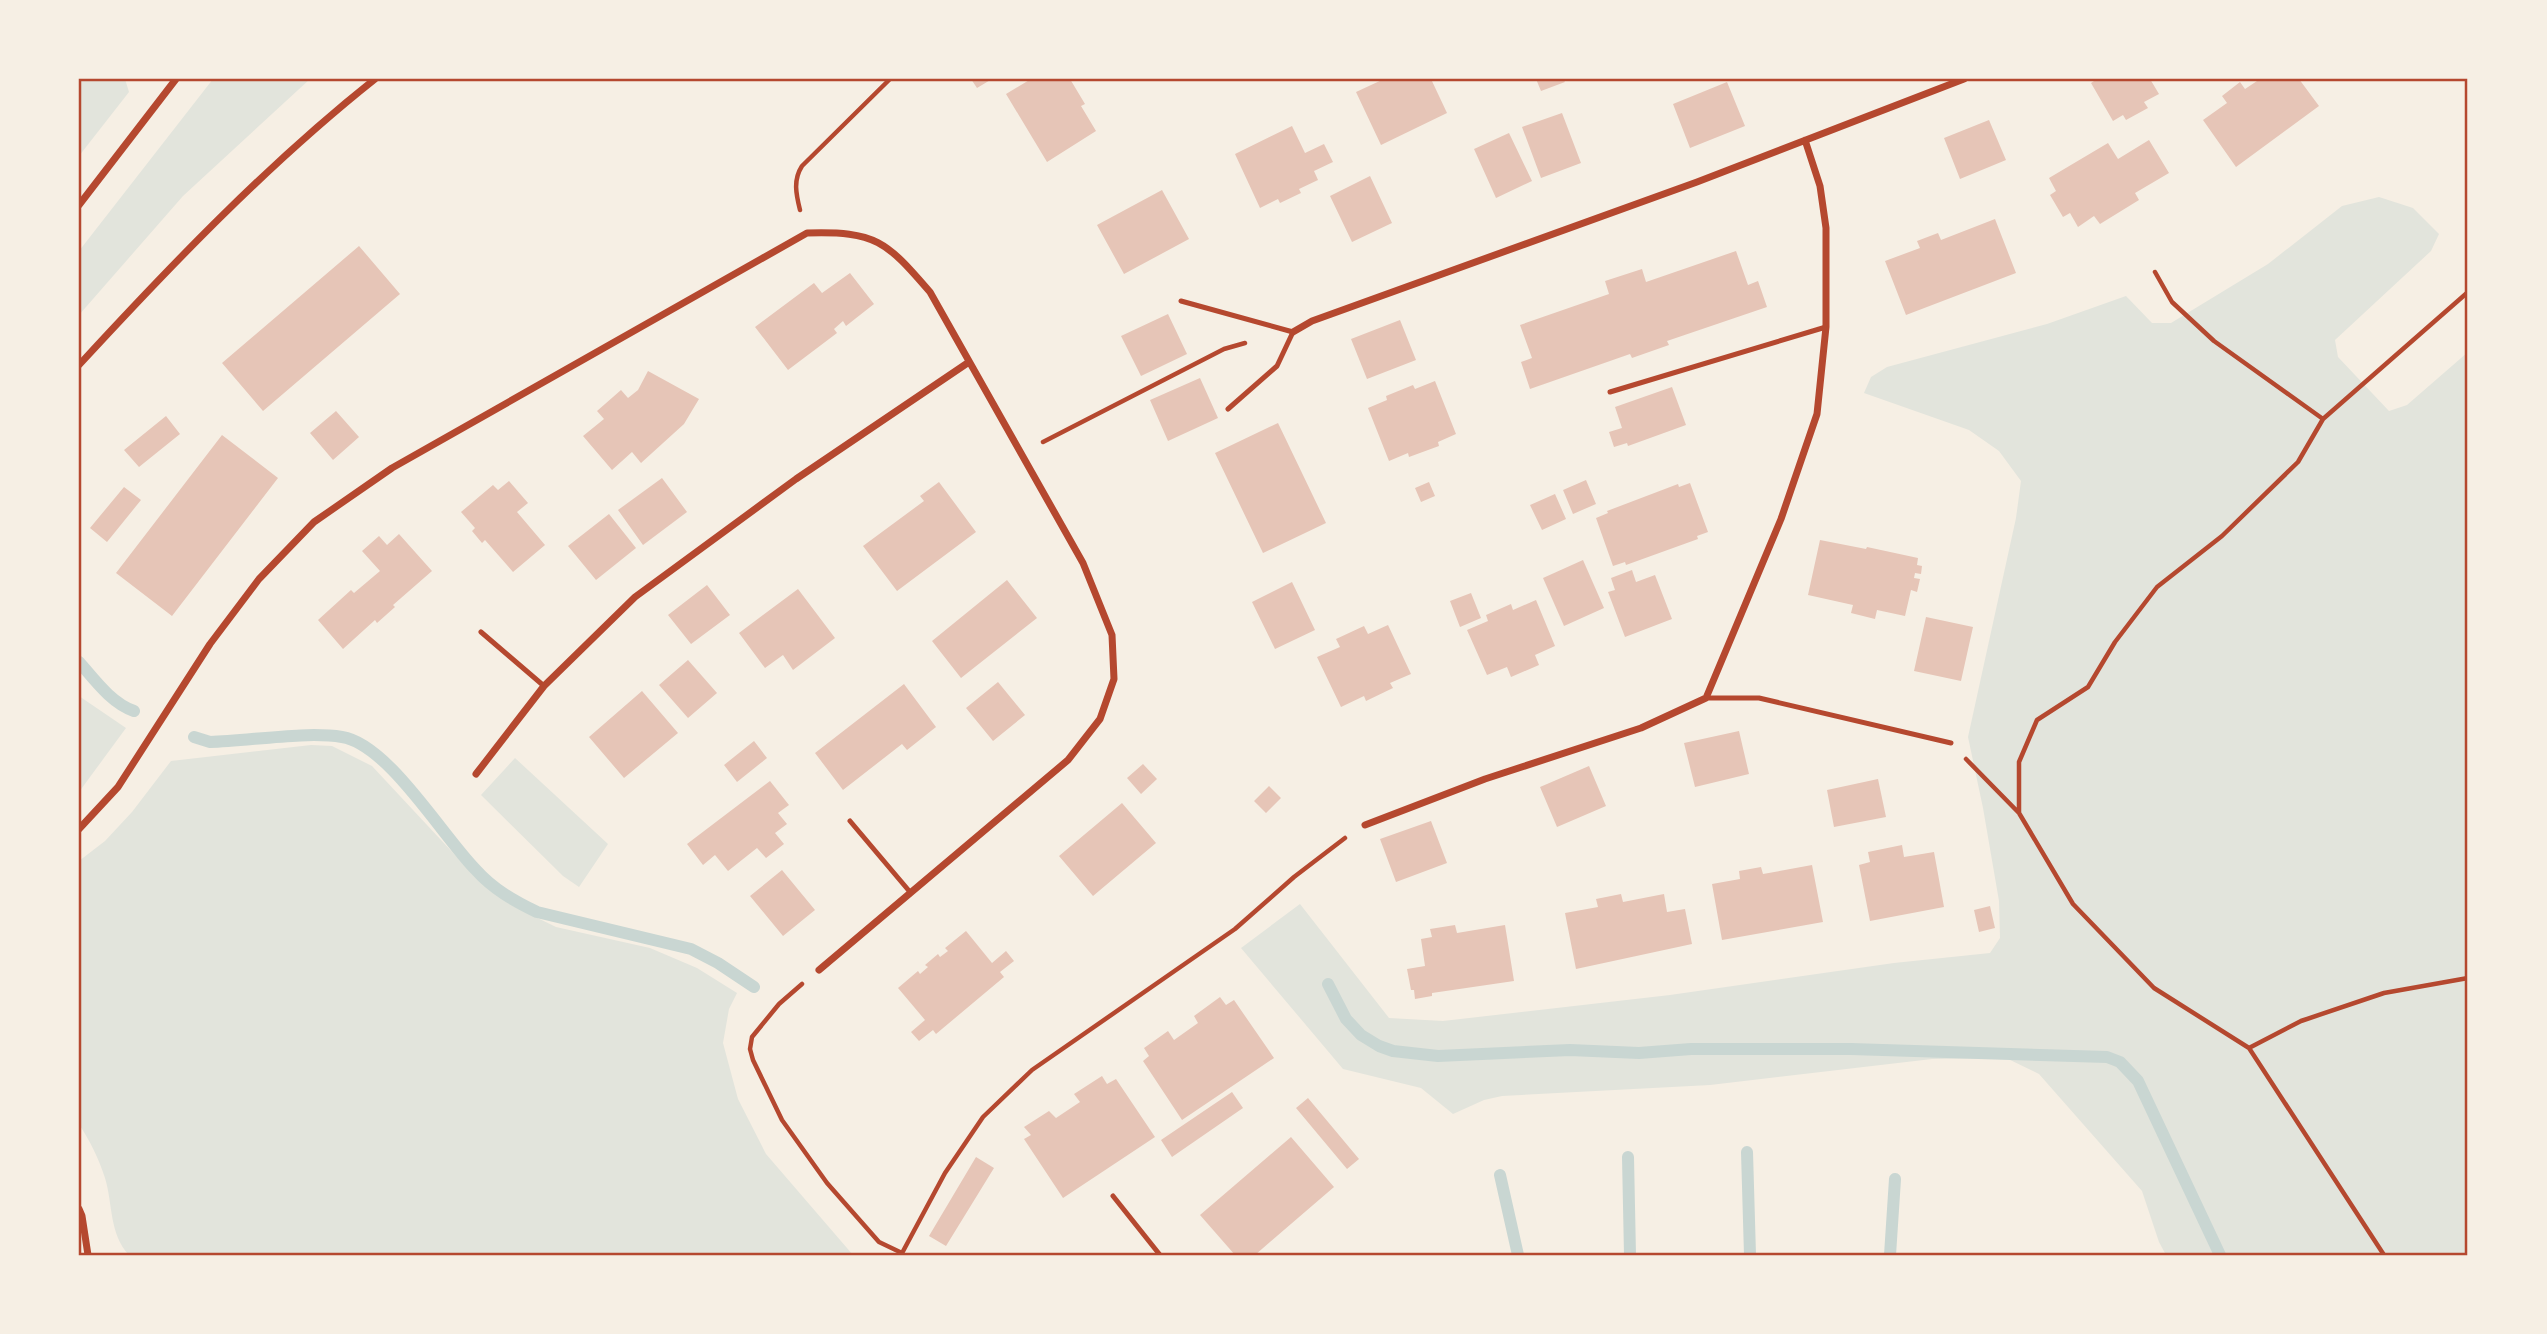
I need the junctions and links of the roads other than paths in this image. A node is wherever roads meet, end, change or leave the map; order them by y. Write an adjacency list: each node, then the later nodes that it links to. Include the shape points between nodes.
1 (176, 79): 5 (street)
2 (375, 79): 10 (street, via 268,172)
3 (1964, 79): 4 (street)
4 (1805, 140): 7 (street, via 1820,186 1826,228); 8 (street, via 1312,321)
5 (79, 205)
6 (1181, 302): 8 (lane)
7 (1826, 327): 11 (lane); 15 (street, via 1817,414 1781,519)
8 (1293, 332): 12 (lane, via 1277,366)
9 (969, 362): 14 (street, via 796,479 635,597); 20 (street, via 930,292 902,260 872,238 844,232 807,233 392,468 314,522 259,579 210,644 118,787); 21 (street, via 1083,563 1112,635 1114,679 1100,719 1068,760)
10 (79, 365)
11 (1610, 391)
12 (1228, 409)
13 (481, 632): 14 (lane)
14 (544, 686): 17 (street)
15 (1706, 698): 16 (lane, via 1759,698); 19 (street, via 1641,728 1485,779)
16 (1951, 743)
17 (476, 774)
18 (850, 821): 21 (lane)
19 (1365, 825)
20 (79, 829)
21 (910, 892): 22 (street)
22 (819, 970)
23 (1113, 1196): 26 (lane)
24 (79, 1209): 25 (street)
25 (88, 1255)
26 (1160, 1255)

